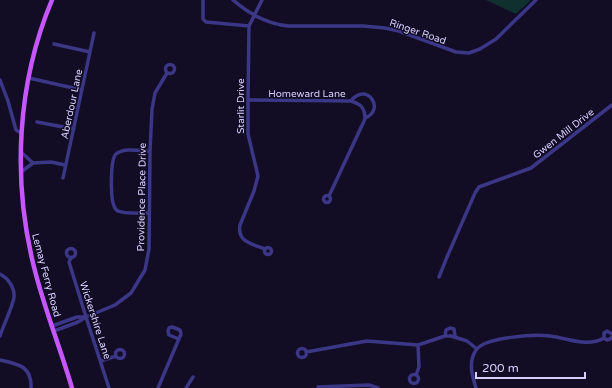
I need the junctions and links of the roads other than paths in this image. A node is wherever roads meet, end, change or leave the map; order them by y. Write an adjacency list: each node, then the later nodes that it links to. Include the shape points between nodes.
1 (52, 0): 12 (main road, Lemay Ferry Road)
2 (203, 0): 7 (street, via 203,22)
3 (233, 0): 6 (street, Ringer Road)
4 (262, 0): 6 (street, Starlit Drive)
5 (536, 0): 6 (street, Ringer Road, via 496,39 480,49 465,53 442,48 385,28 284,25)
6 (254, 16): 7 (street, Starlit Drive)
7 (249, 26): 15 (street, Starlit Drive)
8 (94, 33): 10 (street, Aberdour Lane)
9 (54, 44): 10 (street)
10 (90, 52): 14 (street, Aberdour Lane)
11 (167, 73): 23 (street, Providence Place Drive, via 153,100)
12 (29, 78): 14 (street); 21 (main road, Lemay Ferry Road)
13 (0, 80): 21 (street, via 16,130)
14 (82, 90): 20 (street, Aberdour Lane)
15 (248, 100): 16 (street, Homeward Lane); 30 (street, Starlit Drive, via 248,134 258,176 239,233 246,242)
16 (351, 101): 18 (street, Homeward Lane, via 363,108); 18 (street, via 362,94 373,100 372,112)
17 (612, 105): 33 (street, Gwen Mill Drive, via 531,168 479,187)
18 (365, 118): 28 (street)
19 (37, 122): 20 (street)
20 (74, 129): 25 (street, Aberdour Lane)
21 (21, 134): 22 (main road, Lemay Ferry Road)
22 (21, 152): 24 (street); 26 (main road, Lemay Ferry Road)
23 (150, 152): 29 (street, Providence Place Drive); 29 (street, via 124,151 116,154 112,165 113,204 116,209 123,212)
24 (33, 163): 25 (street, via 51,162); 26 (street)
25 (65, 165): 27 (street, Aberdour Lane)
26 (21, 172): 35 (main road, Lemay Ferry Road, via 28,242)
27 (63, 178)
28 (329, 196)
29 (149, 213): 34 (street, Providence Place Drive, via 149,249 145,270 131,293 124,299)
30 (265, 249)
31 (71, 258): 34 (street, Wickershire Lane, via 69,262)
32 (0, 274): 37 (street, via 11,285 14,297)
33 (439, 277)
34 (86, 317): 35 (street, Providence Place Drive, via 78,322); 47 (street, Wickershire Lane)
35 (53, 328): 51 (main road, Lemay Ferry Road)
36 (612, 335): 40 (street, via 608,340); 40 (street, via 610,331 606,331 603,334)
37 (0, 336)
38 (445, 336): 39 (street); 39 (street, via 446,330 450,328 454,329); 42 (street)
39 (455, 336): 43 (street)
40 (604, 338): 43 (street, via 590,343 532,334 493,341)
41 (178, 339): 53 (street)
42 (418, 345): 44 (street, via 367,340); 48 (street, via 419,367)
43 (477, 349): 57 (street, via 471,363)
44 (306, 352)
45 (116, 356): 47 (street)
46 (0, 360): 50 (street, via 25,368 31,379)
47 (101, 361): 52 (street, Wickershire Lane)
48 (416, 374)
49 (193, 377): 54 (street)
50 (31, 388)
51 (72, 388)
52 (109, 388)
53 (158, 388)
54 (186, 388)
55 (318, 388): 56 (street, via 369,385)
56 (378, 388)
57 (476, 388)

